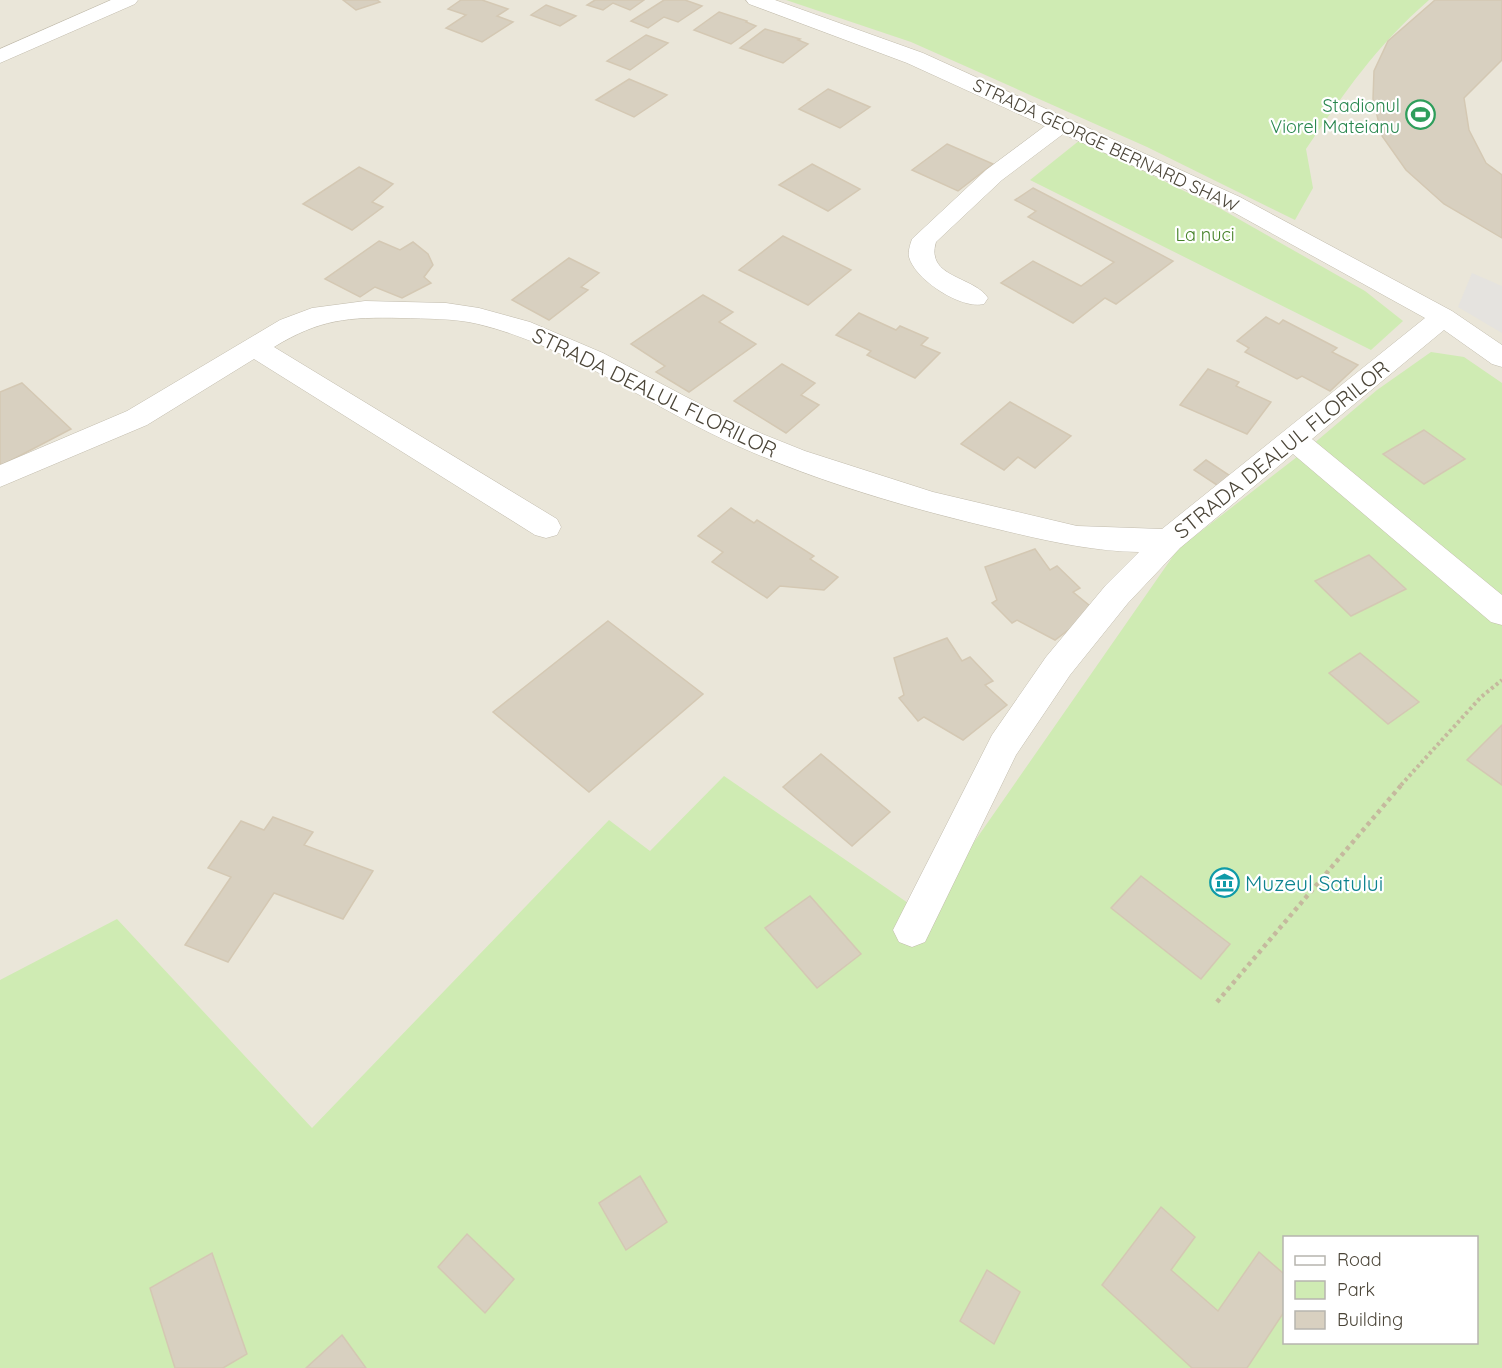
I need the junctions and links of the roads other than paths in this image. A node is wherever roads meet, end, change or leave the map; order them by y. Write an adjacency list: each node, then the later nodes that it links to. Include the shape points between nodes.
1 (128, 0): 3 (street)
2 (756, 0): 4 (street, STRADA GEORGE BERNARD SHAW, via 915,58)
3 (0, 57)
4 (1062, 124): 5 (street, via 994,175 924,238 919,249 921,261 932,274); 6 (street, STRADA GEORGE BERNARD SHAW, via 1232,202)
5 (975, 298)
6 (1443, 317): 8 (street); 9 (street, STRADA DEALUL FLORILOR)
7 (254, 347): 10 (street, STRADA DEALUL FLORILOR, via 137,418); 11 (street); 12 (street, STRADA DEALUL FLORILOR, via 289,326 321,314 365,309 446,310 479,316 521,328 593,359 701,417 795,458 919,498 1077,537)
8 (1502, 358)
9 (1293, 439): 12 (street, STRADA DEALUL FLORILOR); 13 (street)
10 (0, 477)
11 (546, 527)
12 (1169, 540): 14 (street, via 1117,594 1058,666 1004,745)
13 (1502, 613)
14 (912, 930)

